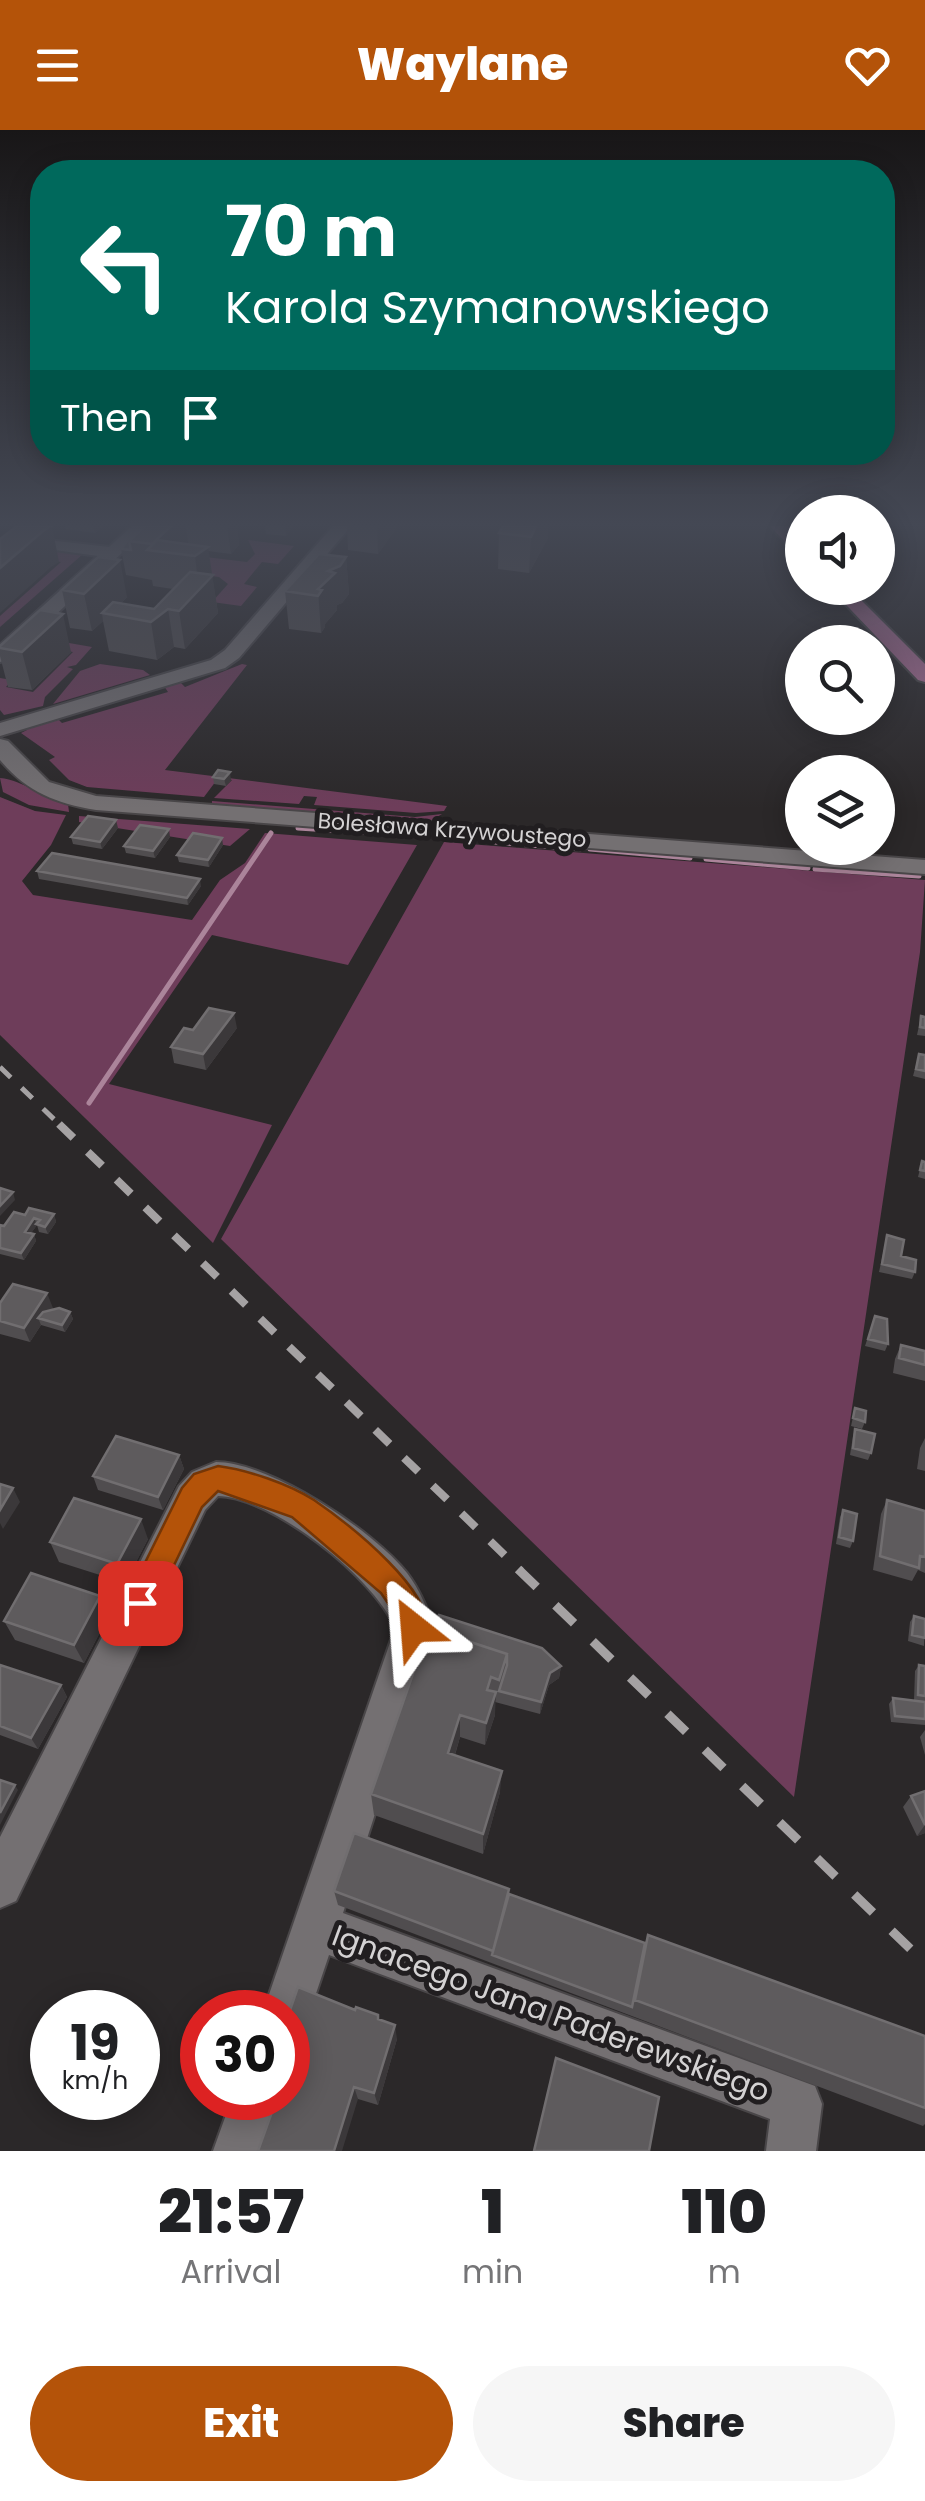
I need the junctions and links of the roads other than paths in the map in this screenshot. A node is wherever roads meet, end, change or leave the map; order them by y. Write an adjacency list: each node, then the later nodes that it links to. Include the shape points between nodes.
1 (39, 620): 4 (street)
2 (260, 620): 6 (street, via 226,660 206,670)
3 (871, 620): 5 (main road)
4 (0, 656)
5 (925, 676)
6 (0, 730)
7 (0, 746): 8 (street, Bolesława Krzywoustego, via 45,792 96,803)
8 (925, 867)
9 (0, 1885): 10 (street, via 192,1498 204,1482 218,1478 302,1508 391,1584 410,1609 414,1628)
10 (318, 1926): 11 (street); 14 (street, Ignacego Jana Paderewskiego, via 797,2104)
11 (295, 1990)
12 (249, 2120): 13 (street)
13 (238, 2151)
14 (791, 2151)

